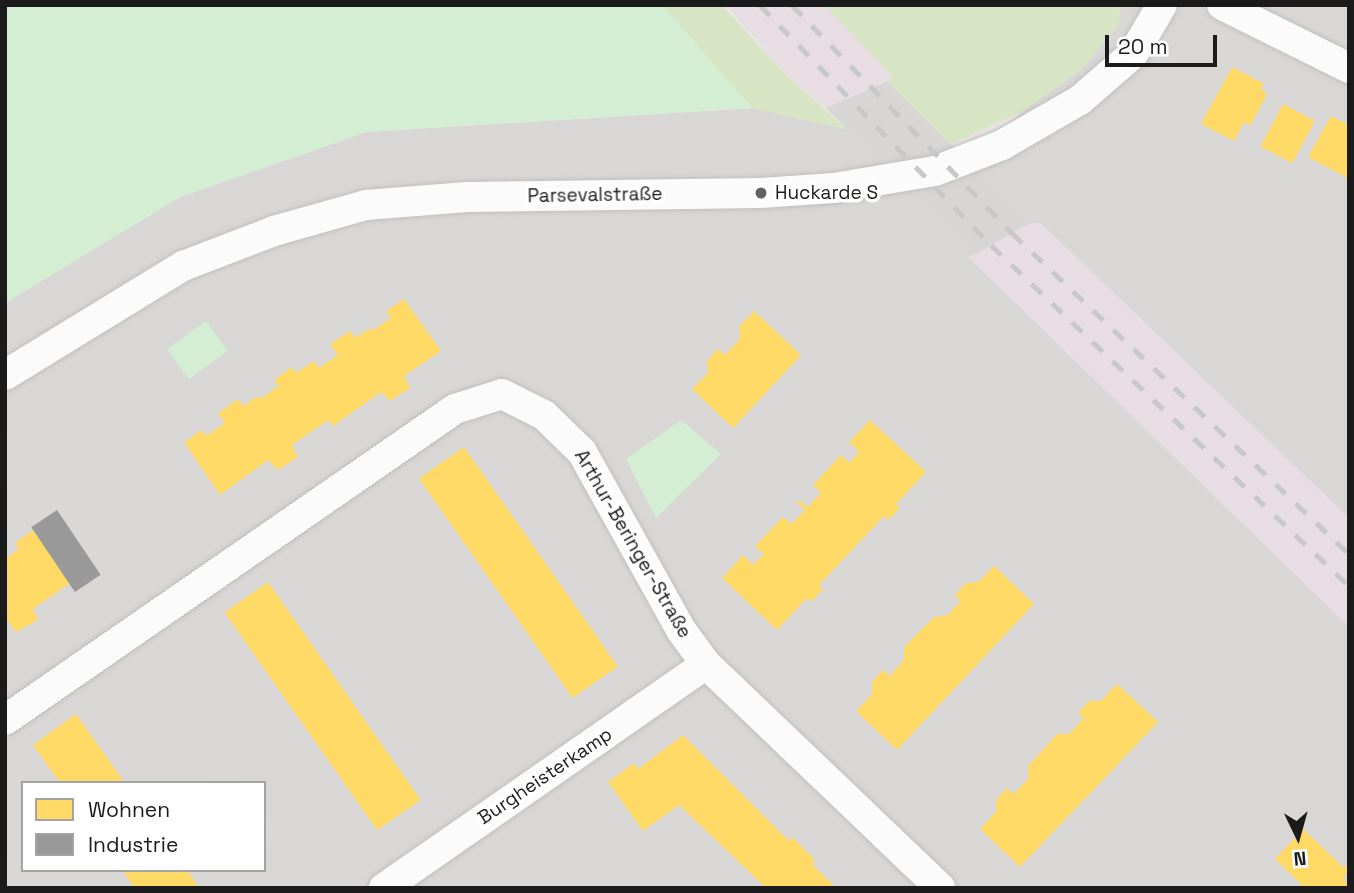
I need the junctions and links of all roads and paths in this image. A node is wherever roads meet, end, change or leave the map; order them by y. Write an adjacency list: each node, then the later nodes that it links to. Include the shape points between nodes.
1 (1162, 5): 4 (street, Parsevalstraße, via 1133,54 1080,100 1002,145 947,167 894,180 761,193 467,197 366,205 183,266)
2 (1222, 5): 3 (street)
3 (1349, 68)
4 (5, 375)
5 (706, 664): 6 (street, Arthur-Beringer-Straße, via 681,629 582,452 544,415 502,394 455,409); 7 (street, Burgheisterkamp); 8 (street, Arthur-Beringer-Straße)
6 (5, 720)
7 (384, 888)
8 (940, 888)

